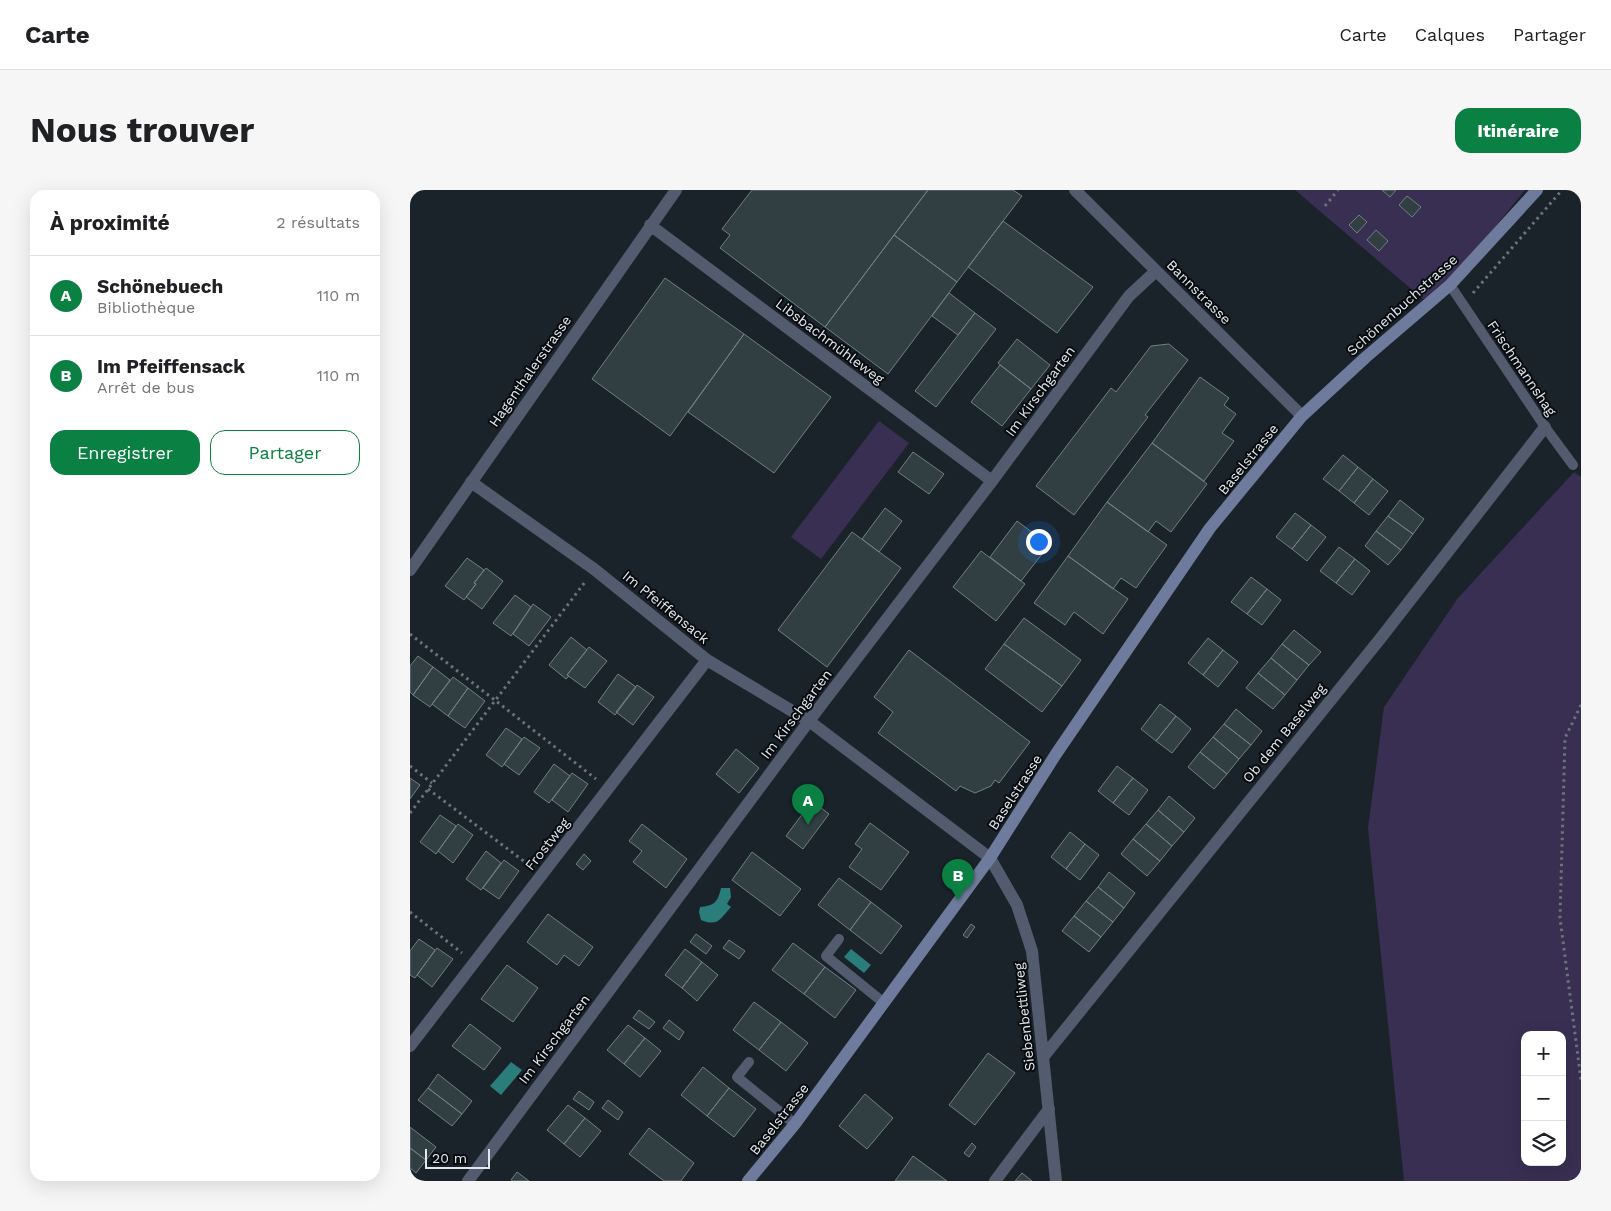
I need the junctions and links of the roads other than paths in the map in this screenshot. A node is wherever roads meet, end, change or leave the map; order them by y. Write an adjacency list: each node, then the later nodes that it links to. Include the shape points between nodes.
1 (676, 190): 4 (street, Hagenthalerstrasse)
2 (1074, 190): 5 (street, Bannstrasse)
3 (1534, 191): 6 (street, Schönenbuchstrasse)
4 (650, 226): 10 (street, Libsbachmühleweg); 11 (street, Hagenthalerstrasse)
5 (1156, 271): 7 (street, Bannstrasse); 10 (street, Im Kirschgarten, via 1129,296)
6 (1450, 285): 7 (street, Schönenbuchstrasse); 8 (lane, Frischmannshag)
7 (1302, 416): 15 (street, Baselstrasse, via 1210,528 1056,754)
8 (1545, 427): 9 (lane, Frischmannshag); 19 (street, Ob dem Baselweg, via 1380,639)
9 (1573, 465)
10 (992, 481): 14 (street, Im Kirschgarten)
11 (471, 482): 12 (street, Hagenthalerstrasse); 13 (street, Im Pfeiffensack, via 594,570)
12 (410, 570)
13 (707, 660): 14 (street, Im Pfeiffensack); 18 (street, Frostweg)
14 (809, 721): 15 (street, Im Pfeiffensack); 23 (street, Im Kirschgarten)
15 (990, 858): 17 (street, Baselstrasse); 19 (street, Siebenbettliweg, via 1018,905 1032,951)
16 (839, 939): 17 (lane, via 826,956)
17 (884, 1003): 22 (street, Baselstrasse)
18 (410, 1046)
19 (1044, 1056): 21 (street, Siebenbettliweg)
20 (749, 1062): 22 (lane, via 738,1077)
21 (1049, 1109): 25 (street); 26 (street, Siebenbettliweg)
22 (795, 1124): 24 (street, Baselstrasse)
23 (468, 1181)
24 (748, 1181)
25 (995, 1181)
26 (1056, 1181)

